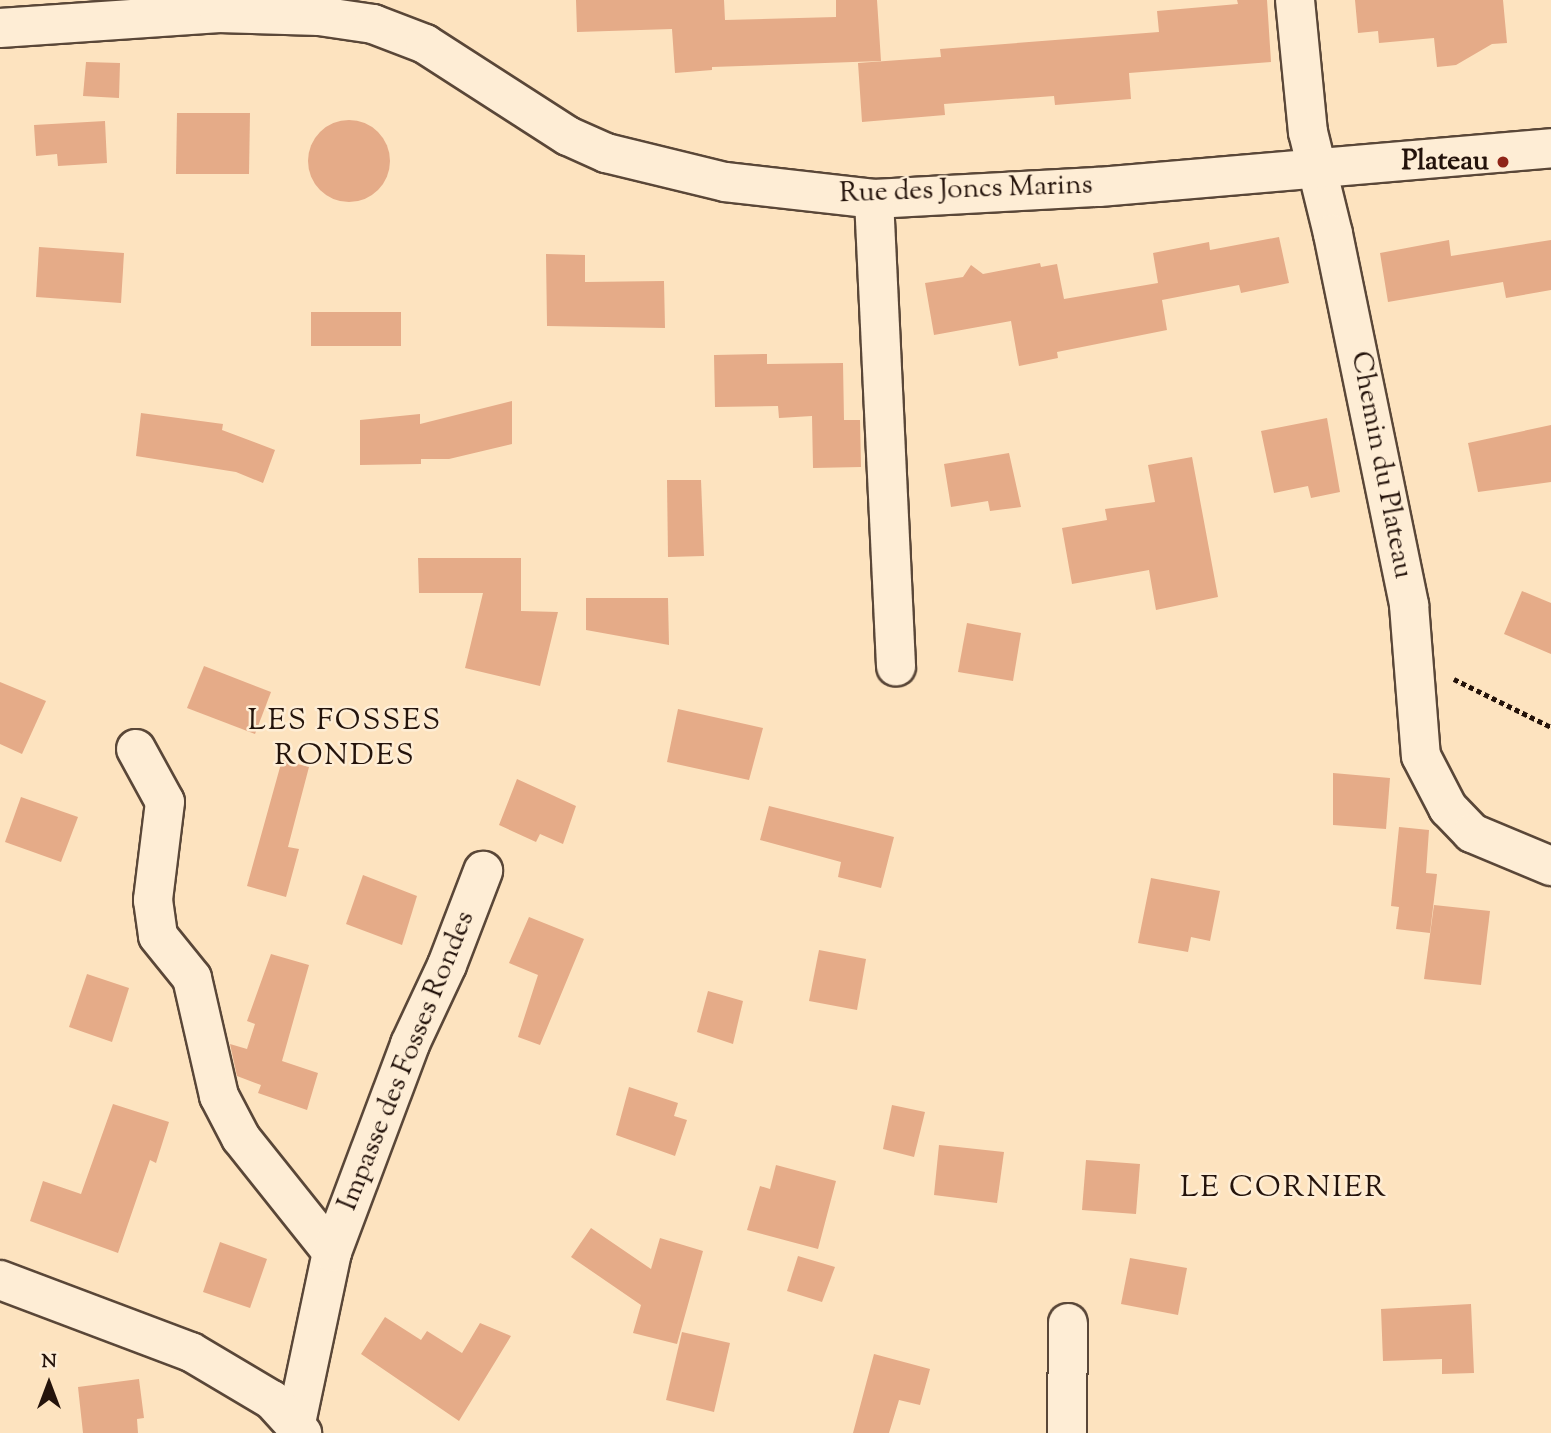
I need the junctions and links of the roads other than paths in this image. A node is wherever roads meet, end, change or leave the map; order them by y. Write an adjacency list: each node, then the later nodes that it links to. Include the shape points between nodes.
1 (1295, 0): 4 (street, Chemin du Plateau)
2 (0, 28): 5 (street, Rue des Joncs Marins, via 219,13 319,16 373,24 425,44 568,136 606,153 725,182)
3 (1551, 148): 4 (street, Rue des Joncs Marins)
4 (1315, 169): 5 (street, Rue des Joncs Marins); 8 (street, Chemin du Plateau, via 1369,402 1409,605 1422,756 1448,808 1472,832)
5 (874, 199): 6 (street)
6 (896, 666)
7 (136, 749): 10 (street, via 165,802 153,900 158,936 192,978 219,1096 241,1138)
8 (1551, 866)
9 (483, 871): 10 (street, Impasse des Fosses Rondes, via 410,1044)
10 (332, 1252): 13 (street, Impasse des Fosses Rondes)
11 (0, 1280): 13 (street, via 191,1352 246,1382)
12 (1068, 1323): 14 (street)
13 (299, 1428)
14 (1067, 1433)

